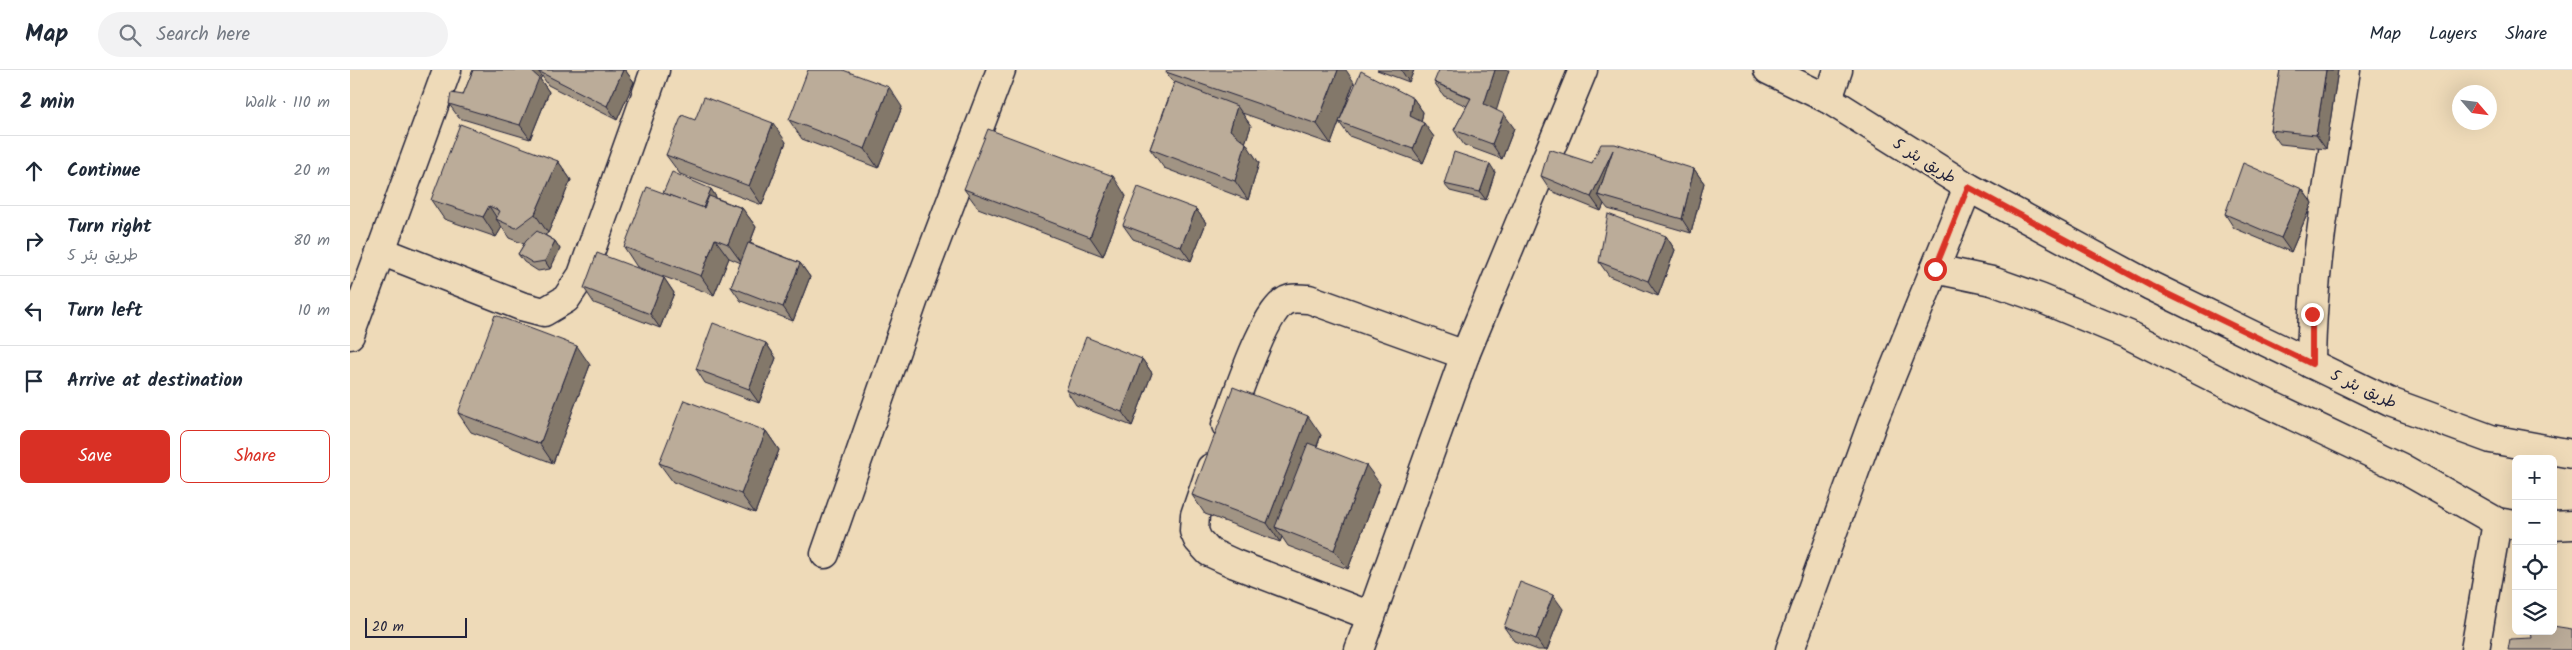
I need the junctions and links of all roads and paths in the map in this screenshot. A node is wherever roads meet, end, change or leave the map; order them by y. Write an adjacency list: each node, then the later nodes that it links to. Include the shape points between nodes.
1 (447, 70): 10 (street)
2 (655, 70): 10 (street, via 582,275 566,299 544,312)
3 (1001, 70): 19 (street, via 916,296)
4 (1583, 70): 13 (street)
5 (1768, 70): 8 (street, طريق بئر 5)
6 (1838, 70): 8 (street)
7 (2346, 70): 14 (street, via 2317,260)
8 (1828, 99): 9 (street, طريق بئر 5)
9 (1968, 187): 11 (street); 14 (street, طريق بئر 5, via 2151,286)
10 (381, 251): 12 (street)
11 (1935, 269): 16 (street, via 1992,281 2129,335 2400,467); 22 (street, via 1873,421)
12 (350, 334)
13 (1465, 355): 20 (street); 20 (street, via 1309,300 1289,300 1273,312 1261,335 1220,442 1195,515 1194,531 1198,540 1209,552 1235,564)
14 (2312, 364): 15 (street, طريق بئر 5, via 2390,402 2491,439)
15 (2572, 454)
16 (2506, 523): 23 (street)
17 (2572, 525): 18 (street)
18 (2557, 526)
19 (825, 554)
20 (1371, 616): 21 (street)
21 (1359, 650)
22 (1790, 650)
23 (2475, 650)

